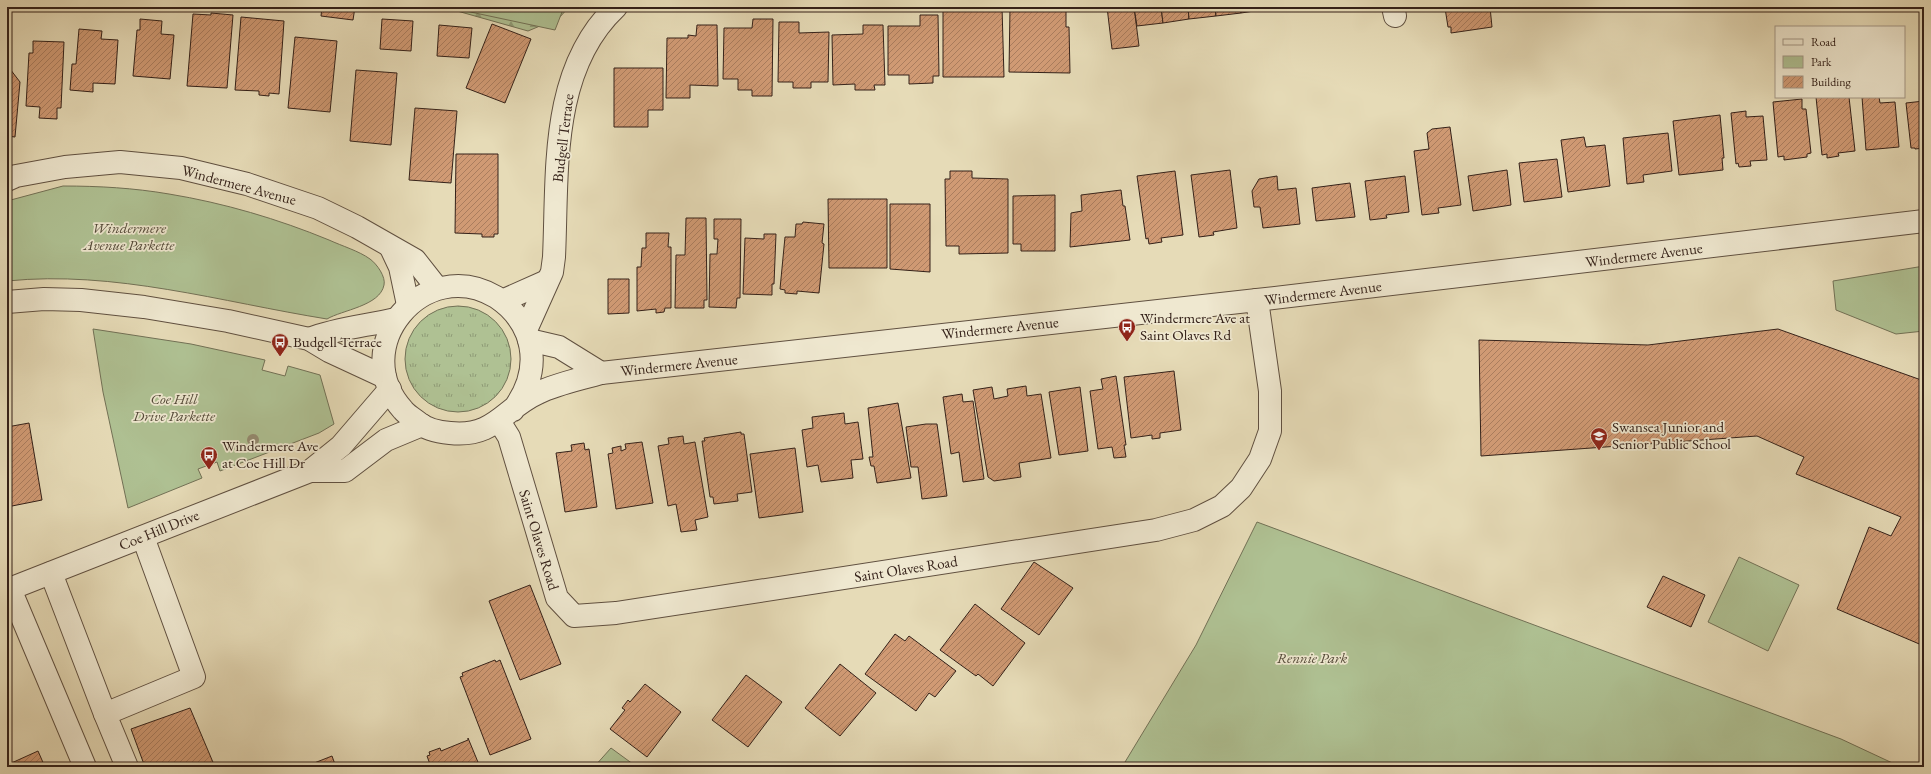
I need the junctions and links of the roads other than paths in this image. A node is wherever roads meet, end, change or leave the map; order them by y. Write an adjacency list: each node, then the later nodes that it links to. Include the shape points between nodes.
1 (616, 7): 5 (street, Budgell Terrace, via 604,19 584,50 565,102 554,257 552,272)
2 (7, 180): 4 (street, Windermere Avenue, via 65,167 120,162 181,168 247,184 318,208 357,227)
3 (1924, 221): 7 (street, Windermere Avenue)
4 (391, 248): 6 (street, Windermere Avenue, via 415,260); 10 (street, via 400,267)
5 (546, 281): 8 (street); 11 (street, Budgell Terrace)
6 (437, 288): 8 (street, Windermere Avenue, via 475,288); 10 (street, Windermere Avenue, via 424,294)
7 (1257, 300): 13 (street, Windermere Avenue); 15 (street, Saint Olaves Road, via 1270,391 1270,431 1260,459 1241,488 1222,506 1194,520 1156,530 616,613 574,616 557,598 509,437)
8 (502, 301): 11 (street, Windermere Avenue, via 516,314)
9 (7, 302): 12 (street, via 74,300 144,307 228,321)
10 (402, 312): 12 (street, Windermere Avenue, via 354,328 331,330); 14 (street, Windermere Avenue, via 387,337 384,356)
11 (527, 335): 13 (street, Windermere Avenue, via 559,347); 15 (street, Windermere Avenue, via 532,355 532,370 522,398)
12 (309, 339): 14 (street)
13 (601, 373): 15 (street, Windermere Avenue, via 537,393)
14 (387, 383): 16 (street, Windermere Avenue, via 402,410); 17 (street, Coe Hill Drive, via 341,446)
15 (506, 416): 16 (street, Windermere Avenue, via 481,431 461,434 440,432)
16 (422, 425): 17 (street, Coe Hill Drive, via 386,440 345,471)
17 (310, 470): 18 (street, Coe Hill Drive)
18 (142, 537): 19 (street, Coe Hill Drive); 21 (street, via 194,677)
19 (52, 573): 20 (street, Coe Hill Drive); 21 (street)
20 (9, 590): 22 (street)
21 (105, 714): 23 (street)
22 (85, 767)
23 (127, 767)

